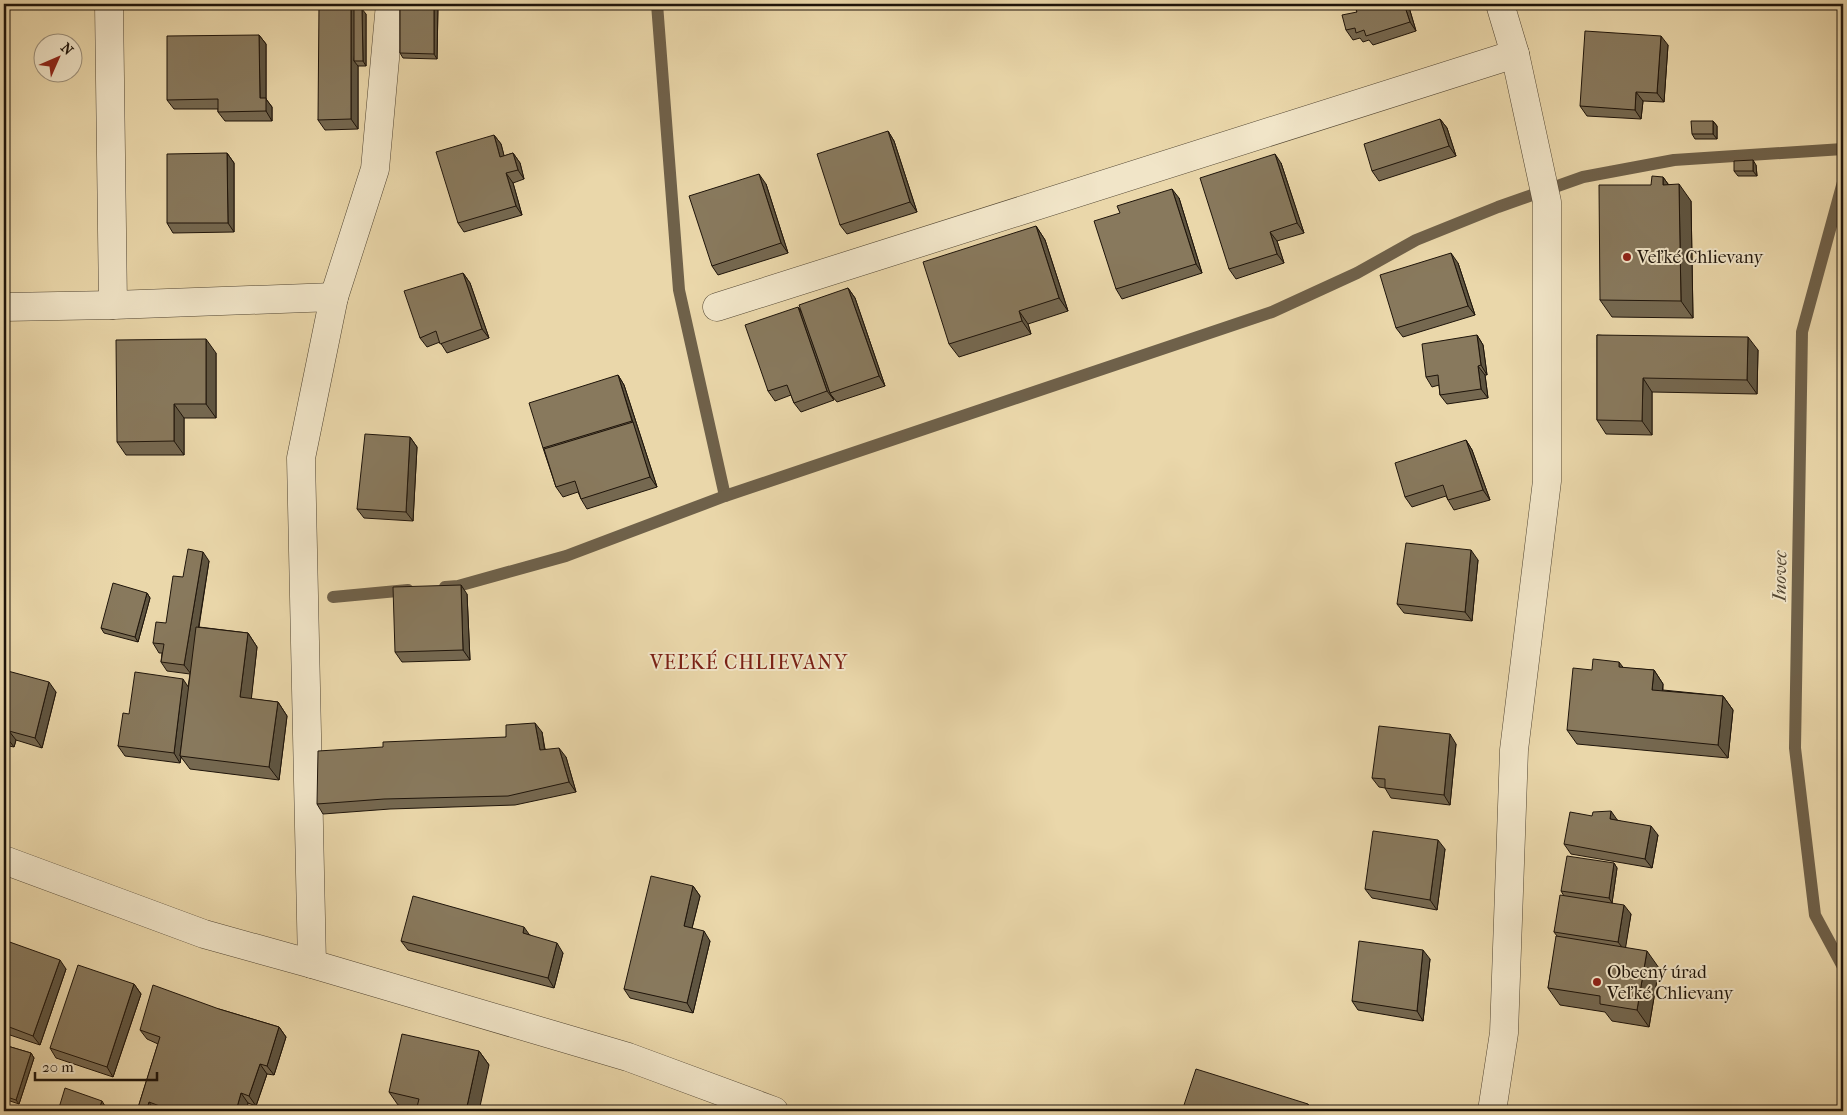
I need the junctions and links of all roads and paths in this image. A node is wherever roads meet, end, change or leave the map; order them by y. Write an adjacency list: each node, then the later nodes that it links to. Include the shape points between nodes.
1 (109, 4): 6 (street)
2 (390, 4): 5 (street, via 375,169)
3 (1500, 4): 4 (street)
4 (1514, 54): 7 (street); 12 (street, via 1544,191 1547,481 1514,750 1504,1033)
5 (334, 297): 6 (street); 10 (street, via 301,458)
6 (113, 305): 8 (street)
7 (717, 306)
8 (4, 307)
9 (4, 860): 10 (street, via 204,934)
10 (312, 964): 11 (street, via 628,1057)
11 (774, 1111)
12 (1492, 1111)

